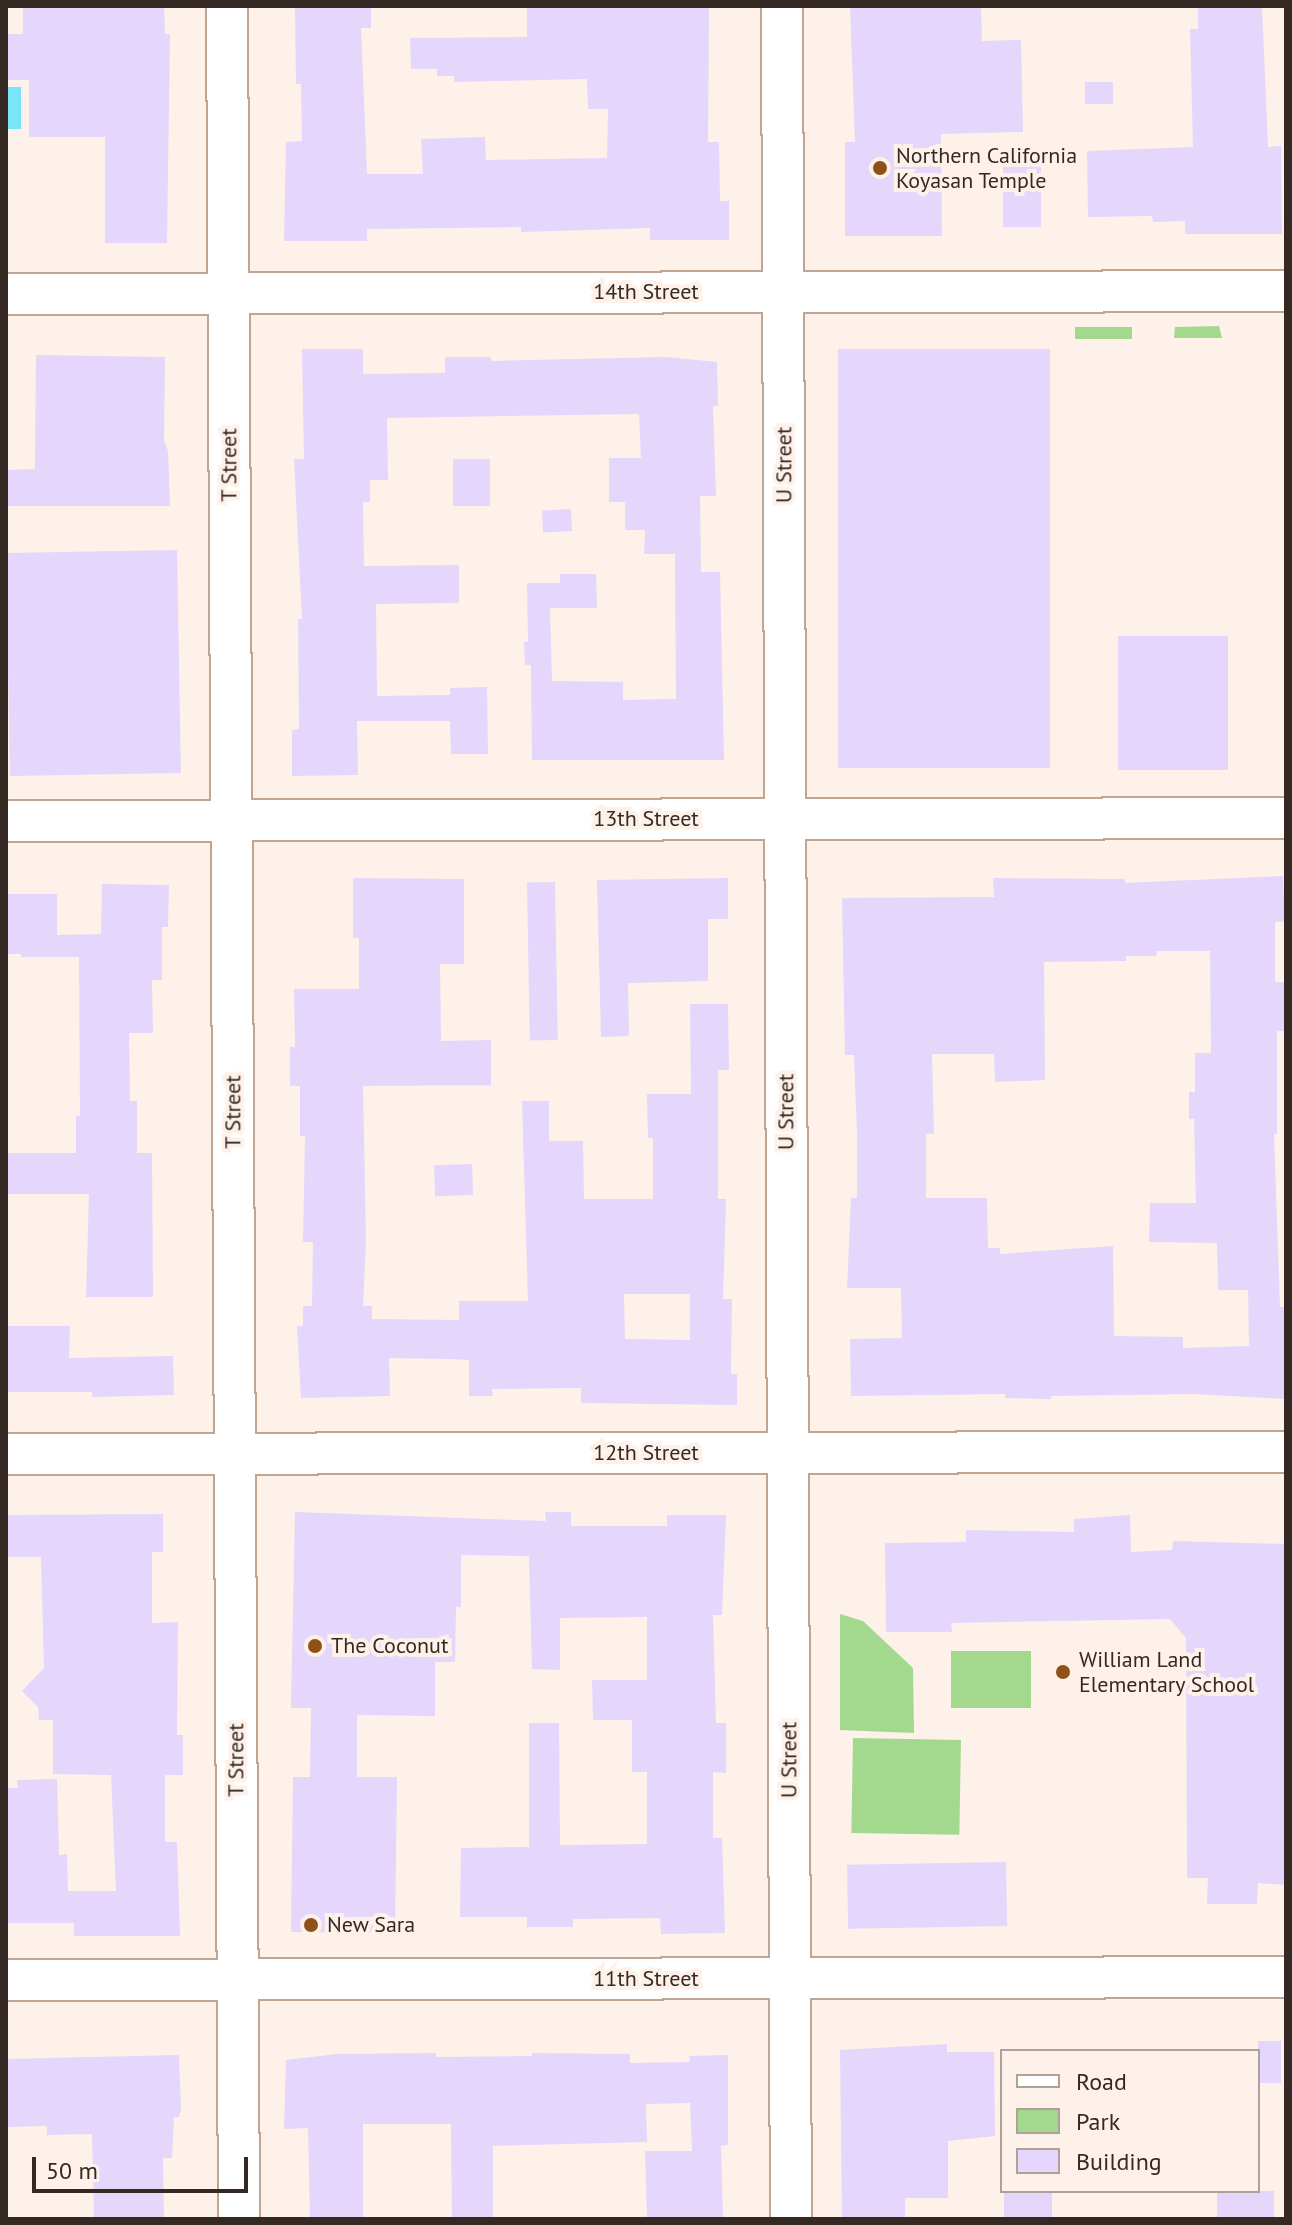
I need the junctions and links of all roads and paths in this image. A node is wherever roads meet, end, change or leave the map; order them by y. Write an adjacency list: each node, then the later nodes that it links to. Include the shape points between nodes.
1 (227, 6): 6 (street, T Street)
2 (782, 6): 4 (street, U Street)
3 (1286, 291): 4 (street, 14th Street)
4 (783, 292): 6 (street, 14th Street); 8 (street, U Street)
5 (6, 294): 6 (street, 14th Street)
6 (229, 294): 10 (street, T Street)
7 (1286, 818): 8 (street, 13th Street)
8 (785, 820): 10 (street, 13th Street); 11 (street, U Street)
9 (6, 821): 10 (street, 13th Street)
10 (231, 821): 13 (street, T Street)
11 (788, 1452): 12 (street, 12th Street); 13 (street, 12th Street); 16 (street, U Street)
12 (1286, 1452)
13 (235, 1453): 14 (street, 12th Street); 18 (street, T Street)
14 (6, 1454)
15 (1286, 1977): 16 (street, 11th Street)
16 (790, 1979): 18 (street, 11th Street); 20 (street, U Street)
17 (6, 1980): 18 (street, 11th Street)
18 (237, 1980): 19 (street, T Street)
19 (239, 2219)
20 (791, 2219)

